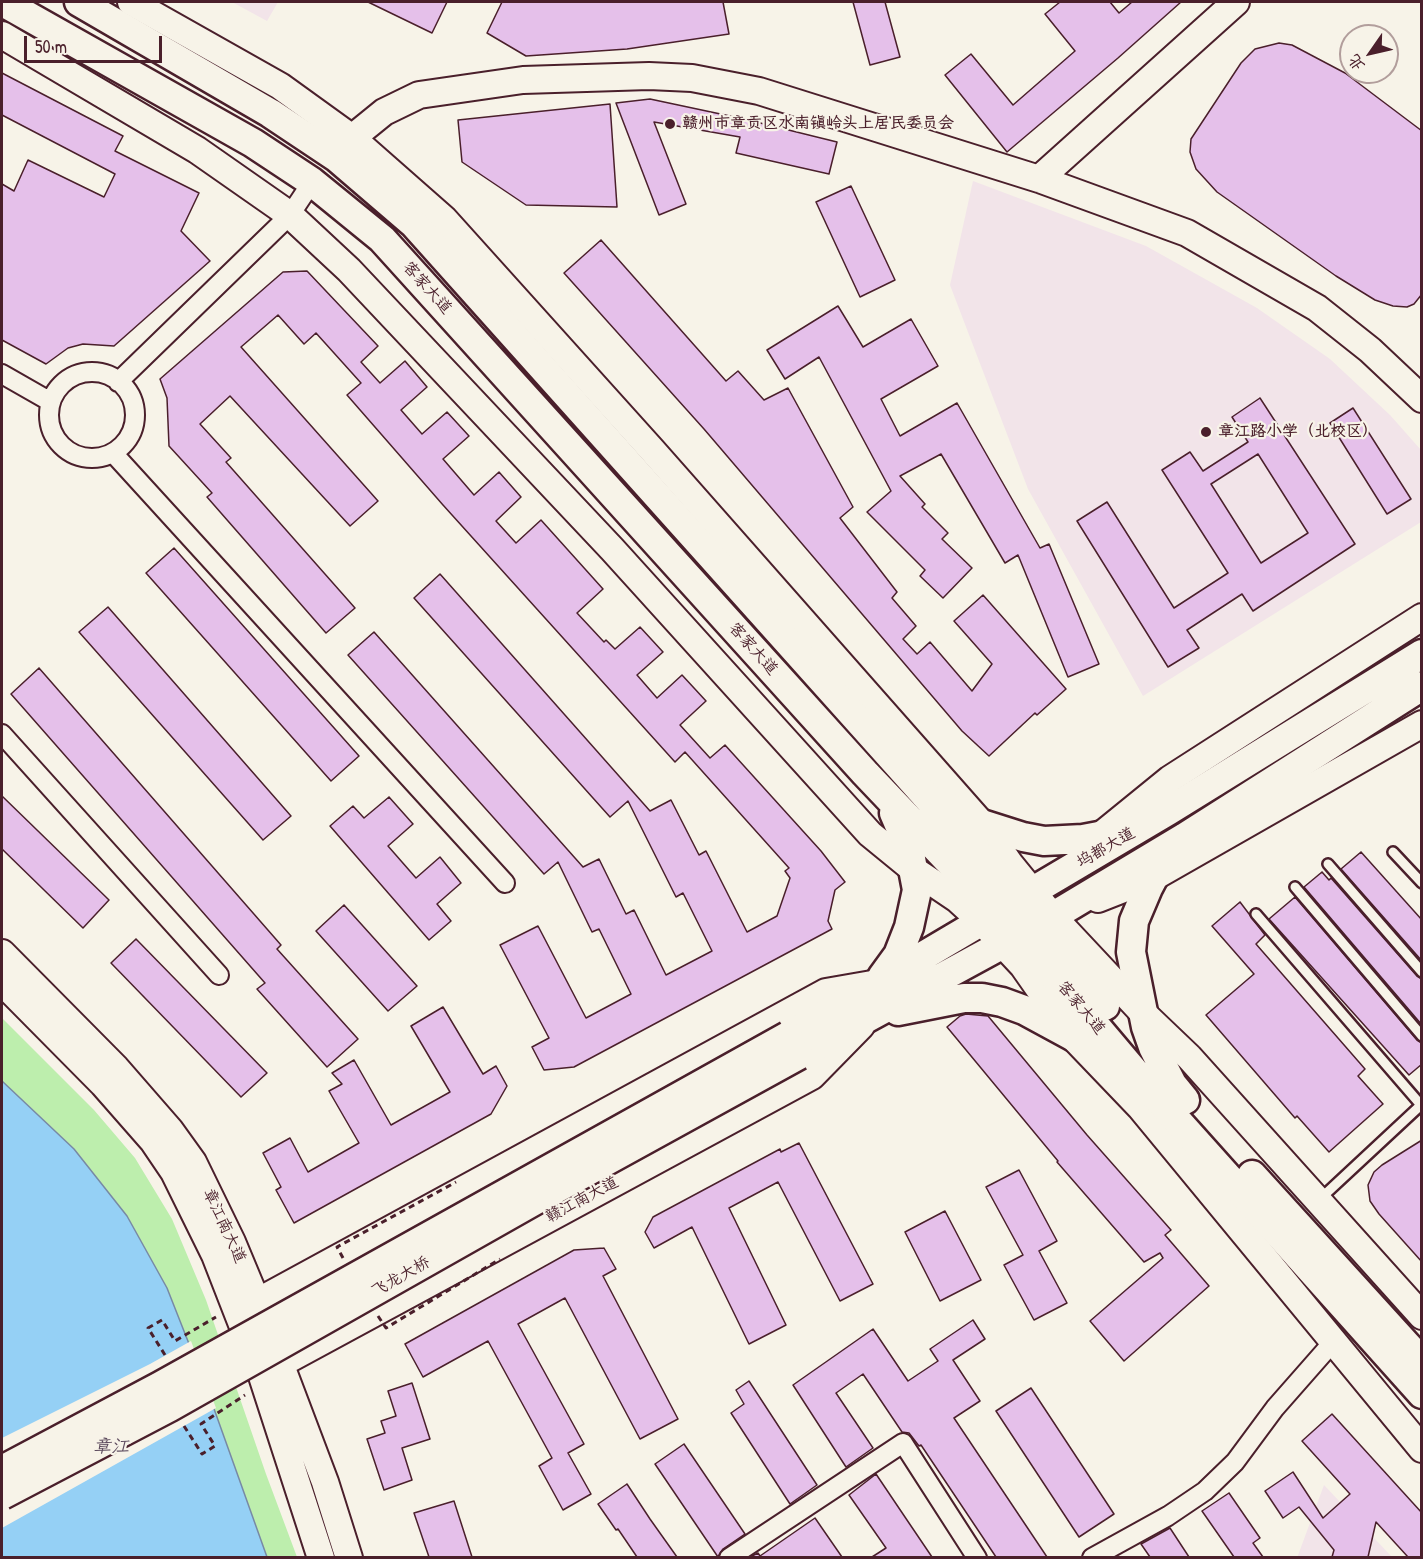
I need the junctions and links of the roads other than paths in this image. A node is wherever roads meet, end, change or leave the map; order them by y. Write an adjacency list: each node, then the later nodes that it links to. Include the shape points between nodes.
1 (3, 2): 8 (main road, 客家大道, via 253,143)
2 (79, 2): 6 (main road, 客家大道, via 270,112)
3 (131, 2): 6 (street, via 280,86)
4 (1236, 2): 7 (street)
5 (2, 35): 9 (street, via 197,150)
6 (344, 148): 7 (street, via 384,112 419,95 523,80 649,76 692,78 759,91); 21 (main road, 客家大道); 23 (street, via 444,219)
7 (1039, 179): 12 (street, via 1187,233 1317,308)
8 (312, 182): 9 (street); 20 (main road, 客家大道, via 382,238)
9 (290, 215): 11 (street); 28 (street, via 350,270 604,541 870,834)
10 (2, 374): 13 (street)
11 (118, 382): 13 (street, via 104,374 82,373 62,383); 14 (street, via 129,394 135,416 129,437)
12 (1422, 399)
13 (51, 402): 14 (street, via 49,424 60,444 79,457 91,459)
14 (113, 453): 30 (street)
15 (1422, 617): 24 (street, via 1170,779)
16 (1422, 654): 22 (main road, 坞都大道)
17 (1422, 686): 25 (main road, 坞都大道)
18 (1422, 724): 29 (street)
19 (2, 734): 38 (street)
20 (865, 773): 28 (main road, via 891,807); 33 (main road, 客家大道)
21 (905, 775): 23 (main road, via 931,796); 33 (main road, 客家大道)
22 (1168, 811): 24 (main road, via 1128,830); 33 (main road, 坞都大道)
23 (982, 824): 24 (main road, via 1044,841); 33 (street)
24 (1099, 837): 33 (street)
25 (1185, 837): 29 (main road); 35 (main road, 坞都大道)
26 (1393, 852): 31 (lane)
27 (1328, 864): 37 (lane)
28 (914, 870): 33 (street, via 957,899); 40 (main road, via 917,890 909,927 898,955)
29 (1154, 877): 35 (street); 41 (main road, via 1134,921 1131,952)
30 (505, 883)
31 (1422, 884)
32 (1295, 887): 44 (lane)
33 (1011, 902): 35 (main road, 客家大道); 35 (street); 40 (main road, 坞都大道)
34 (1256, 914): 48 (lane)
35 (1034, 928): 41 (street); 42 (main road, 坞都大道); 43 (street, via 1023,966); 46 (main road, 客家大道); 47 (main road, 客家大道)
36 (2, 953): 50 (street, 章江南大道, via 116,1068 170,1130 212,1197)
37 (1422, 972)
38 (219, 975)
39 (2, 982): 59 (street, 章江南大道, via 103,1084 153,1141 174,1172 215,1255 261,1373)
40 (875, 984): 45 (main road, 坞都大道); 50 (street, via 826,992)
41 (1144, 1014): 47 (main road, via 1162,1066); 49 (street, via 1189,1057)
42 (870, 1017): 43 (main road, via 956,999 982,998 1024,1010); 45 (main road, 坞都大道); 54 (street, 赣江南大道, via 812,1076)
43 (1072, 1036): 46 (main road); 52 (street, via 1140,1107)
44 (1422, 1036)
45 (793, 1045): 57 (main road, 飞龙大桥, bridge); 58 (main road, 飞龙大桥, bridge, via 548,1193 180,1401)
46 (1149, 1089): 55 (main road, 客家大道)
47 (1185, 1100): 53 (main road, 客家大道)
48 (1421, 1105): 49 (lane)
49 (1318, 1200): 51 (street)
50 (257, 1302): 54 (street, 章江南大道)
51 (1422, 1316)
52 (1333, 1342): 56 (street); 63 (street, via 1275,1408 1235,1462 1205,1491)
53 (1422, 1362)
54 (280, 1364): 60 (street, 章江南大道)
55 (1422, 1394)
56 (1422, 1449)
57 (2, 1470)
58 (2, 1496)
59 (321, 1557)
60 (349, 1557)
61 (729, 1557): 62 (street, via 903,1443)
62 (977, 1557)
63 (1092, 1557)

